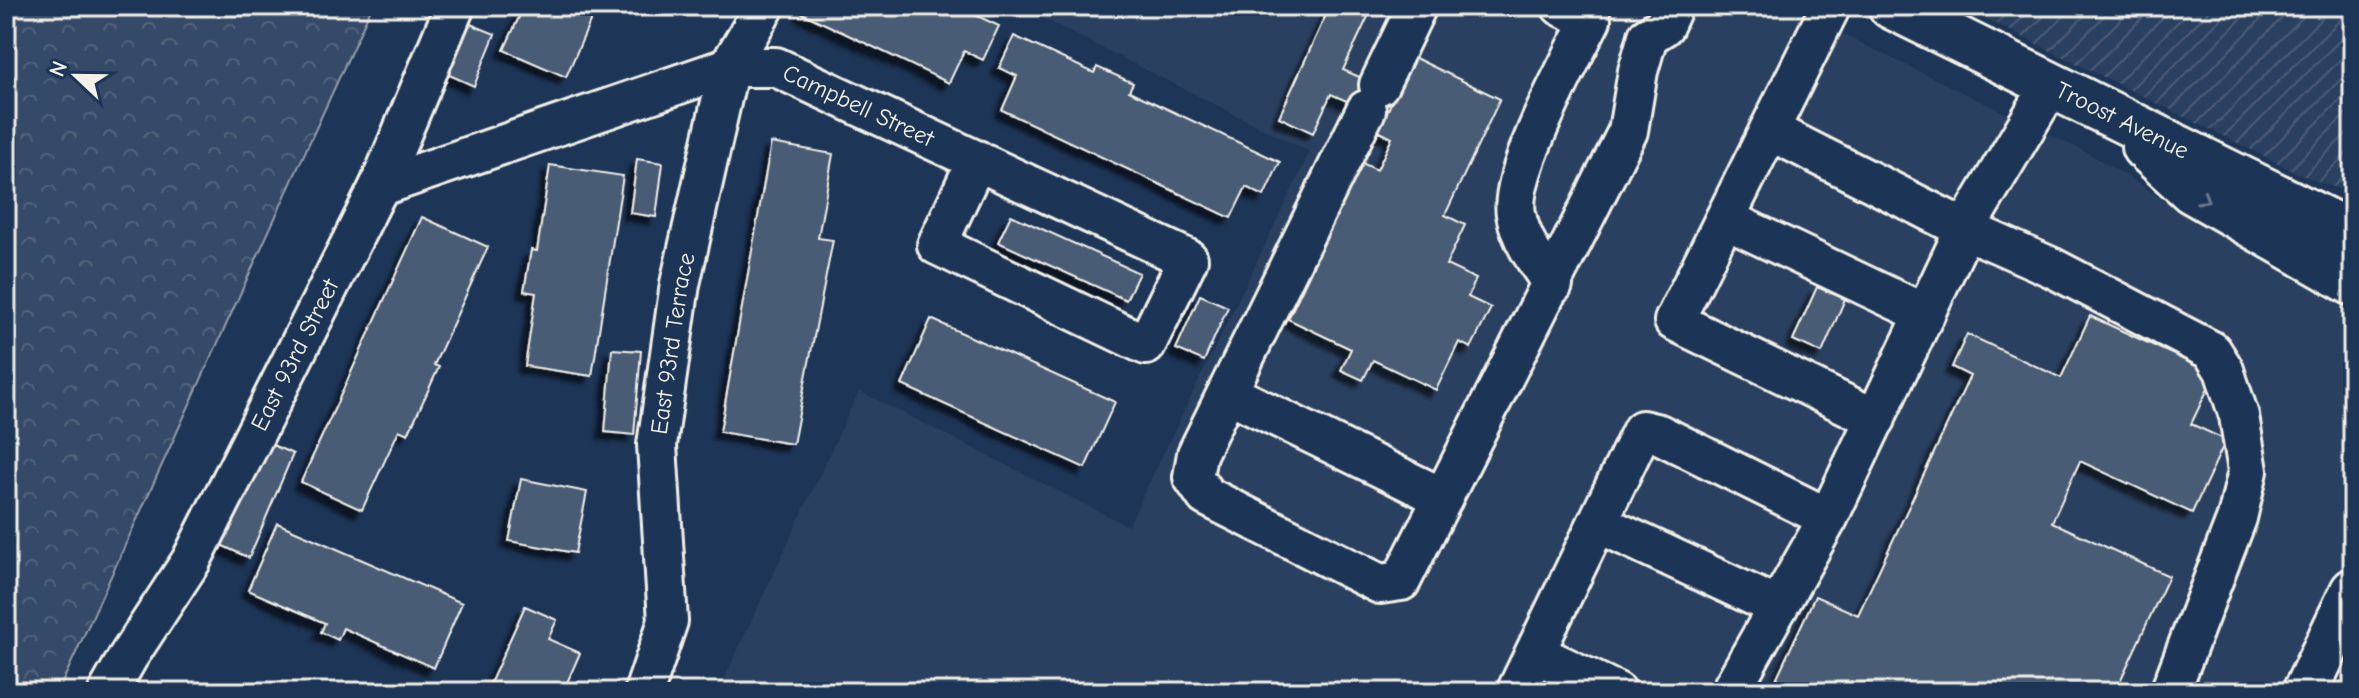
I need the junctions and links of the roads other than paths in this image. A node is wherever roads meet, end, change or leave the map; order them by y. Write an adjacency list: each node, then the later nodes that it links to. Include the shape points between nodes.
1 (455, 6): 15 (street, East 93rd Street)
2 (765, 6): 9 (street, East 93rd Terrace)
3 (1417, 6): 23 (street)
4 (1673, 6): 8 (street, via 1664,26)
5 (1831, 6): 12 (street)
6 (1891, 6): 10 (main road, Troost Avenue)
7 (1576, 13): 8 (street); 21 (street, via 1518,182 1519,224)
8 (1645, 30): 21 (street, via 1628,131)
9 (729, 67): 13 (street, Campbell Street, via 776,67); 15 (street, Campbell Street); 32 (street, East 93rd Terrace, via 680,284 657,445 668,621)
10 (2051, 85): 11 (main road, Troost Avenue); 18 (street)
11 (2103, 111): 14 (main road, Troost Avenue); 20 (main road, one-way to 20, via 2192,191)
12 (1769, 130): 17 (street); 18 (street)
13 (977, 160): 13 (street, Campbell Street, via 1188,259 1146,345 937,245)
14 (2215, 166): 16 (main road); 19 (main road, Troost Avenue)
15 (379, 187): 31 (street, East 93rd Street, via 191,561)
16 (2353, 210)
17 (1725, 219): 22 (street); 24 (street, via 1674,321)
18 (1965, 229): 22 (street); 36 (street, via 2051,267 2212,351 2224,370 2248,471 2237,518)
19 (2353, 234)
20 (2353, 283)
21 (1553, 285): 25 (street)
22 (1925, 314): 24 (street)
23 (1228, 393): 25 (street); 25 (street, via 1197,454 1193,477 1206,496 1380,584 1401,581)
24 (1876, 419): 26 (street)
25 (1443, 498)
26 (1828, 518): 27 (street, via 1642,430); 29 (street)
27 (1598, 523): 29 (street); 30 (street)
28 (2353, 591): 37 (main road)
29 (1778, 607): 35 (street)
30 (1535, 653): 33 (street); 34 (street)
31 (108, 692)
32 (644, 692)
33 (1516, 692)
34 (1617, 692)
35 (1730, 692)
36 (2170, 692)
37 (2305, 692)

